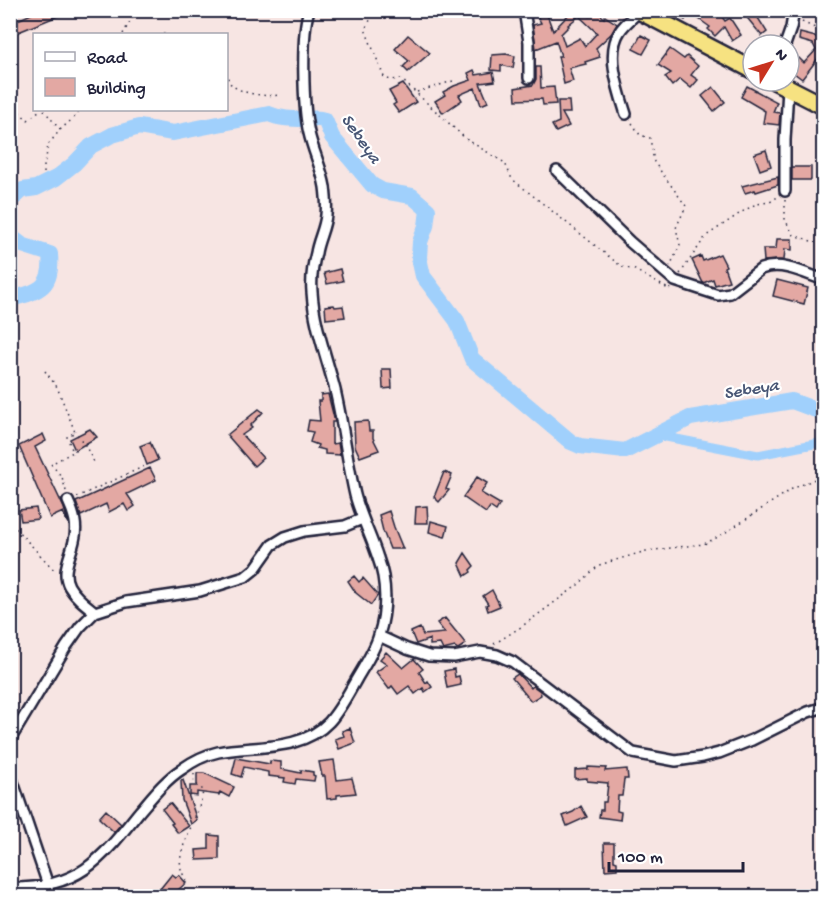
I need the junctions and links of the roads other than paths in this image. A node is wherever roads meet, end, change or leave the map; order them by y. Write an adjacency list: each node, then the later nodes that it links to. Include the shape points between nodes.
1 (309, 10): 16 (street, via 305,21 306,114 324,185 327,215 315,253 312,290)
2 (524, 10): 7 (street)
3 (639, 11): 6 (highway); 11 (street, via 619,31 614,45 615,80)
4 (793, 14): 5 (street)
5 (788, 33)
6 (741, 64)
7 (529, 78)
8 (782, 93): 13 (street)
9 (799, 93): 10 (highway)
10 (824, 106)
11 (626, 114)
12 (557, 171): 14 (street, via 630,242 678,277 718,295 730,293 767,267 789,267)
13 (785, 191)
14 (824, 280)
15 (68, 501): 17 (street, via 75,517 75,541 66,571 68,585)
16 (362, 519): 17 (street, via 285,537 272,545 245,577 200,591 126,602); 18 (street, via 379,558 384,585)
17 (95, 612): 20 (street, via 66,647)
18 (379, 636): 19 (street, via 429,656 480,652 497,655 531,674 633,753 676,761 719,753); 22 (street, via 344,702 318,732 303,740 216,753 179,770 95,863)
19 (824, 707)
20 (10, 740)
21 (10, 773): 22 (street)
22 (48, 885): 23 (street)
23 (10, 888)

